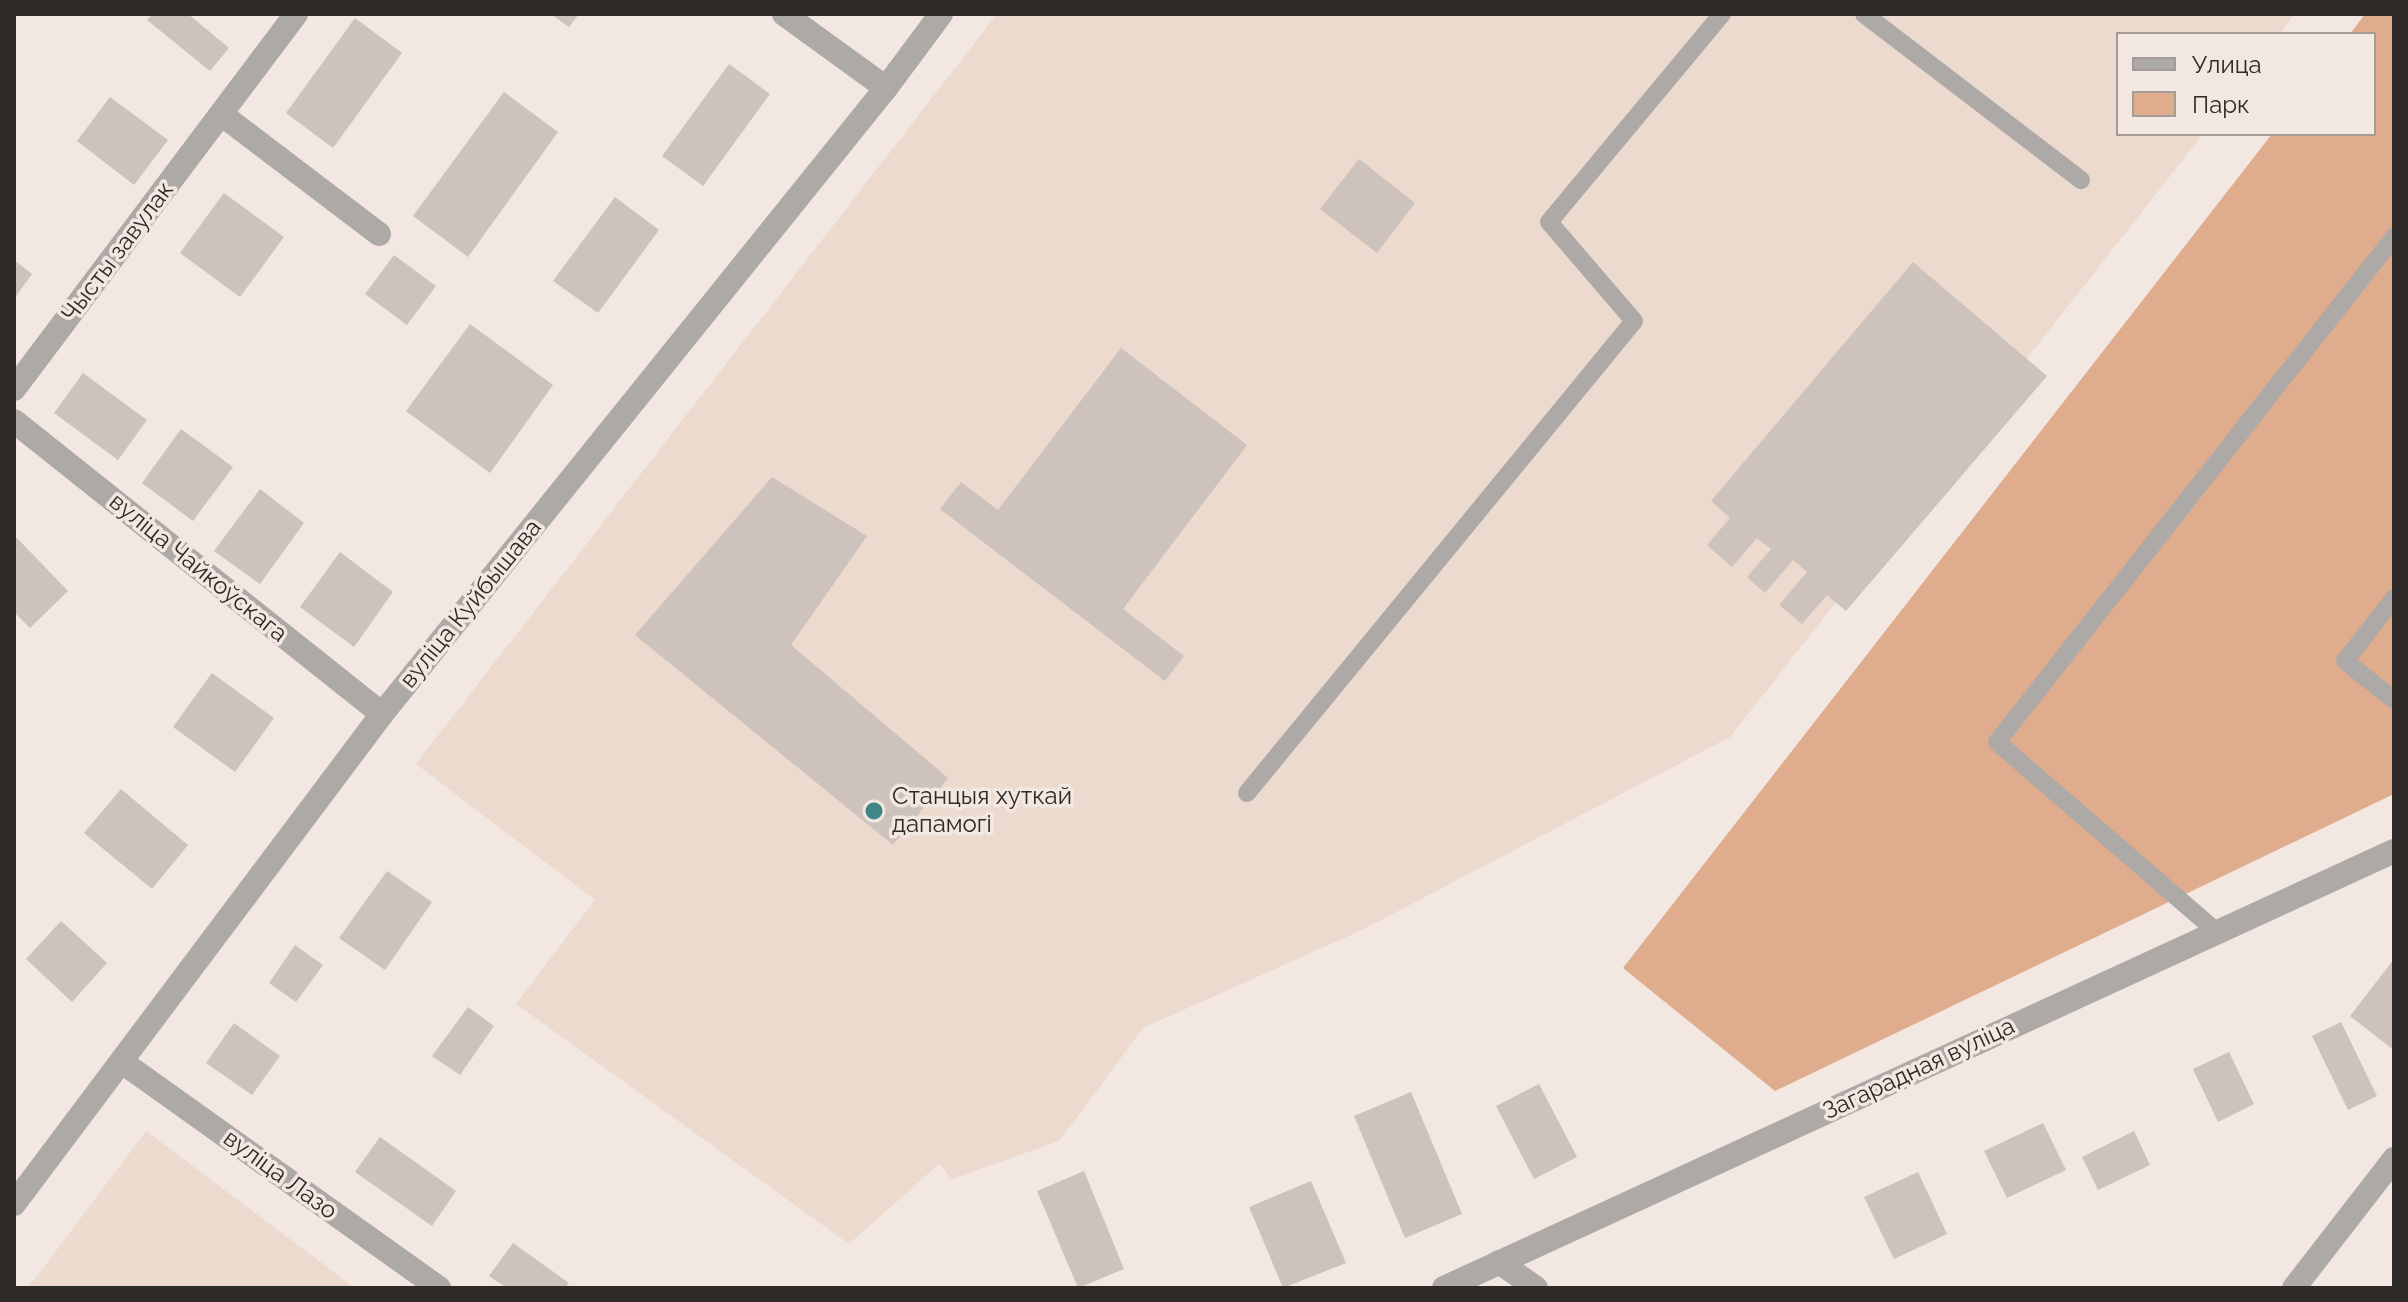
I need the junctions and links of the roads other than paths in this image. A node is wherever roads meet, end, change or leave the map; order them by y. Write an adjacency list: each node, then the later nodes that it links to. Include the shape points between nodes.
1 (296, 14): 7 (street, Чысты завулак)
2 (784, 14): 6 (street)
3 (941, 14): 6 (street, вуліца Куйбышава)
4 (1722, 14): 16 (lane, via 1549,222 1634,321)
5 (1864, 14): 8 (lane)
6 (886, 88): 15 (street, вуліца Куйбышава)
7 (221, 114): 9 (street); 11 (street, Чысты завулак)
8 (2081, 180)
9 (379, 234)
10 (2394, 237): 18 (lane, via 1997,742)
11 (14, 389)
12 (14, 421): 15 (street, вуліца Чайкоўскага)
13 (2394, 598): 14 (lane, via 2345,661)
14 (2394, 700)
15 (382, 714): 19 (street, вуліца Куйбышава)
16 (1247, 793)
17 (2394, 851): 18 (street, Загарадная вуліца)
18 (2217, 932): 22 (street, Загарадная вуліца)
19 (122, 1062): 21 (street, вуліца Куйбышава); 23 (street, вуліца Лазо)
20 (2394, 1159): 26 (street)
21 (14, 1204)
22 (1499, 1262): 24 (street, Загарадная вуліца); 25 (street)
23 (439, 1288)
24 (1444, 1288)
25 (1536, 1288)
26 (2294, 1288)

